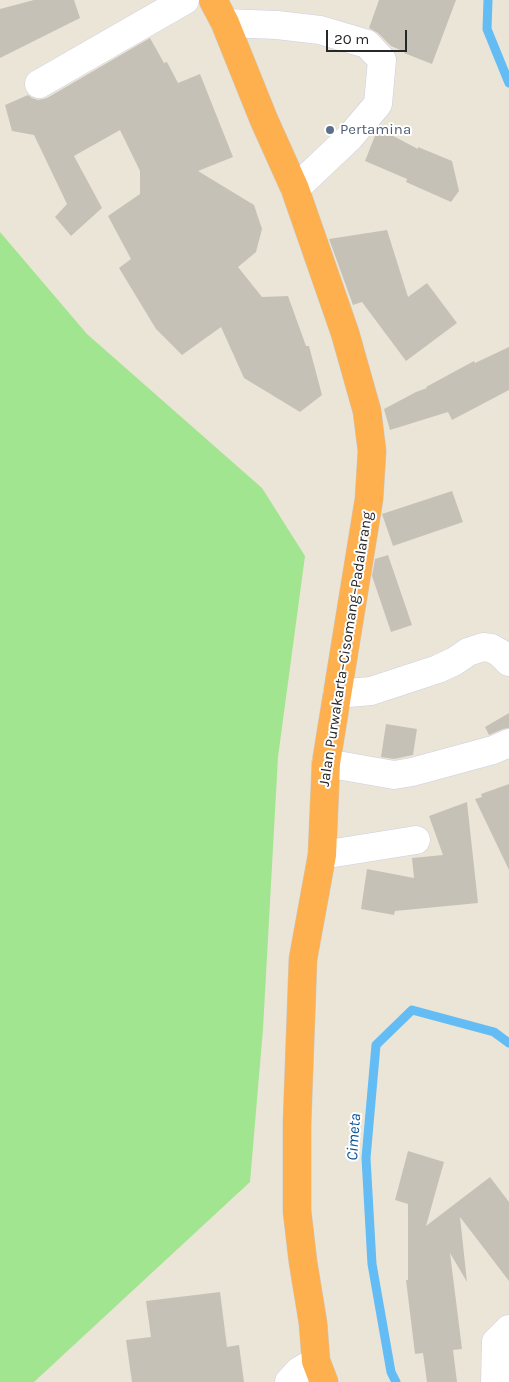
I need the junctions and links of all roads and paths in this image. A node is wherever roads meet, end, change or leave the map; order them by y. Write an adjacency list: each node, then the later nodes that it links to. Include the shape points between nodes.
1 (185, 0): 3 (street)
2 (219, 12): 4 (highway, Jalan Purwakarta–Cisomang–Padalarang); 4 (street, via 277,25 320,30 367,44 382,60 378,104 350,137)
3 (39, 84)
4 (295, 189): 6 (highway, Jalan Purwakarta–Cisomang–Padalarang, via 345,333 366,411 372,451 369,499)
5 (509, 662): 6 (street, via 500,653 483,647 438,668 371,691)
6 (337, 694): 8 (highway, Jalan Purwakarta–Cisomang–Padalarang)
7 (509, 743): 8 (street, via 394,775)
8 (326, 763): 10 (highway, Jalan Purwakarta–Cisomang–Padalarang)
9 (416, 840): 10 (street)
10 (322, 855): 12 (highway, Jalan Purwakarta–Cisomang–Padalarang, via 302,959 297,1124 297,1212)
11 (509, 1329): 14 (street, via 496,1342)
12 (320, 1371): 13 (street, via 300,1371)
13 (290, 1382)
14 (495, 1382)

